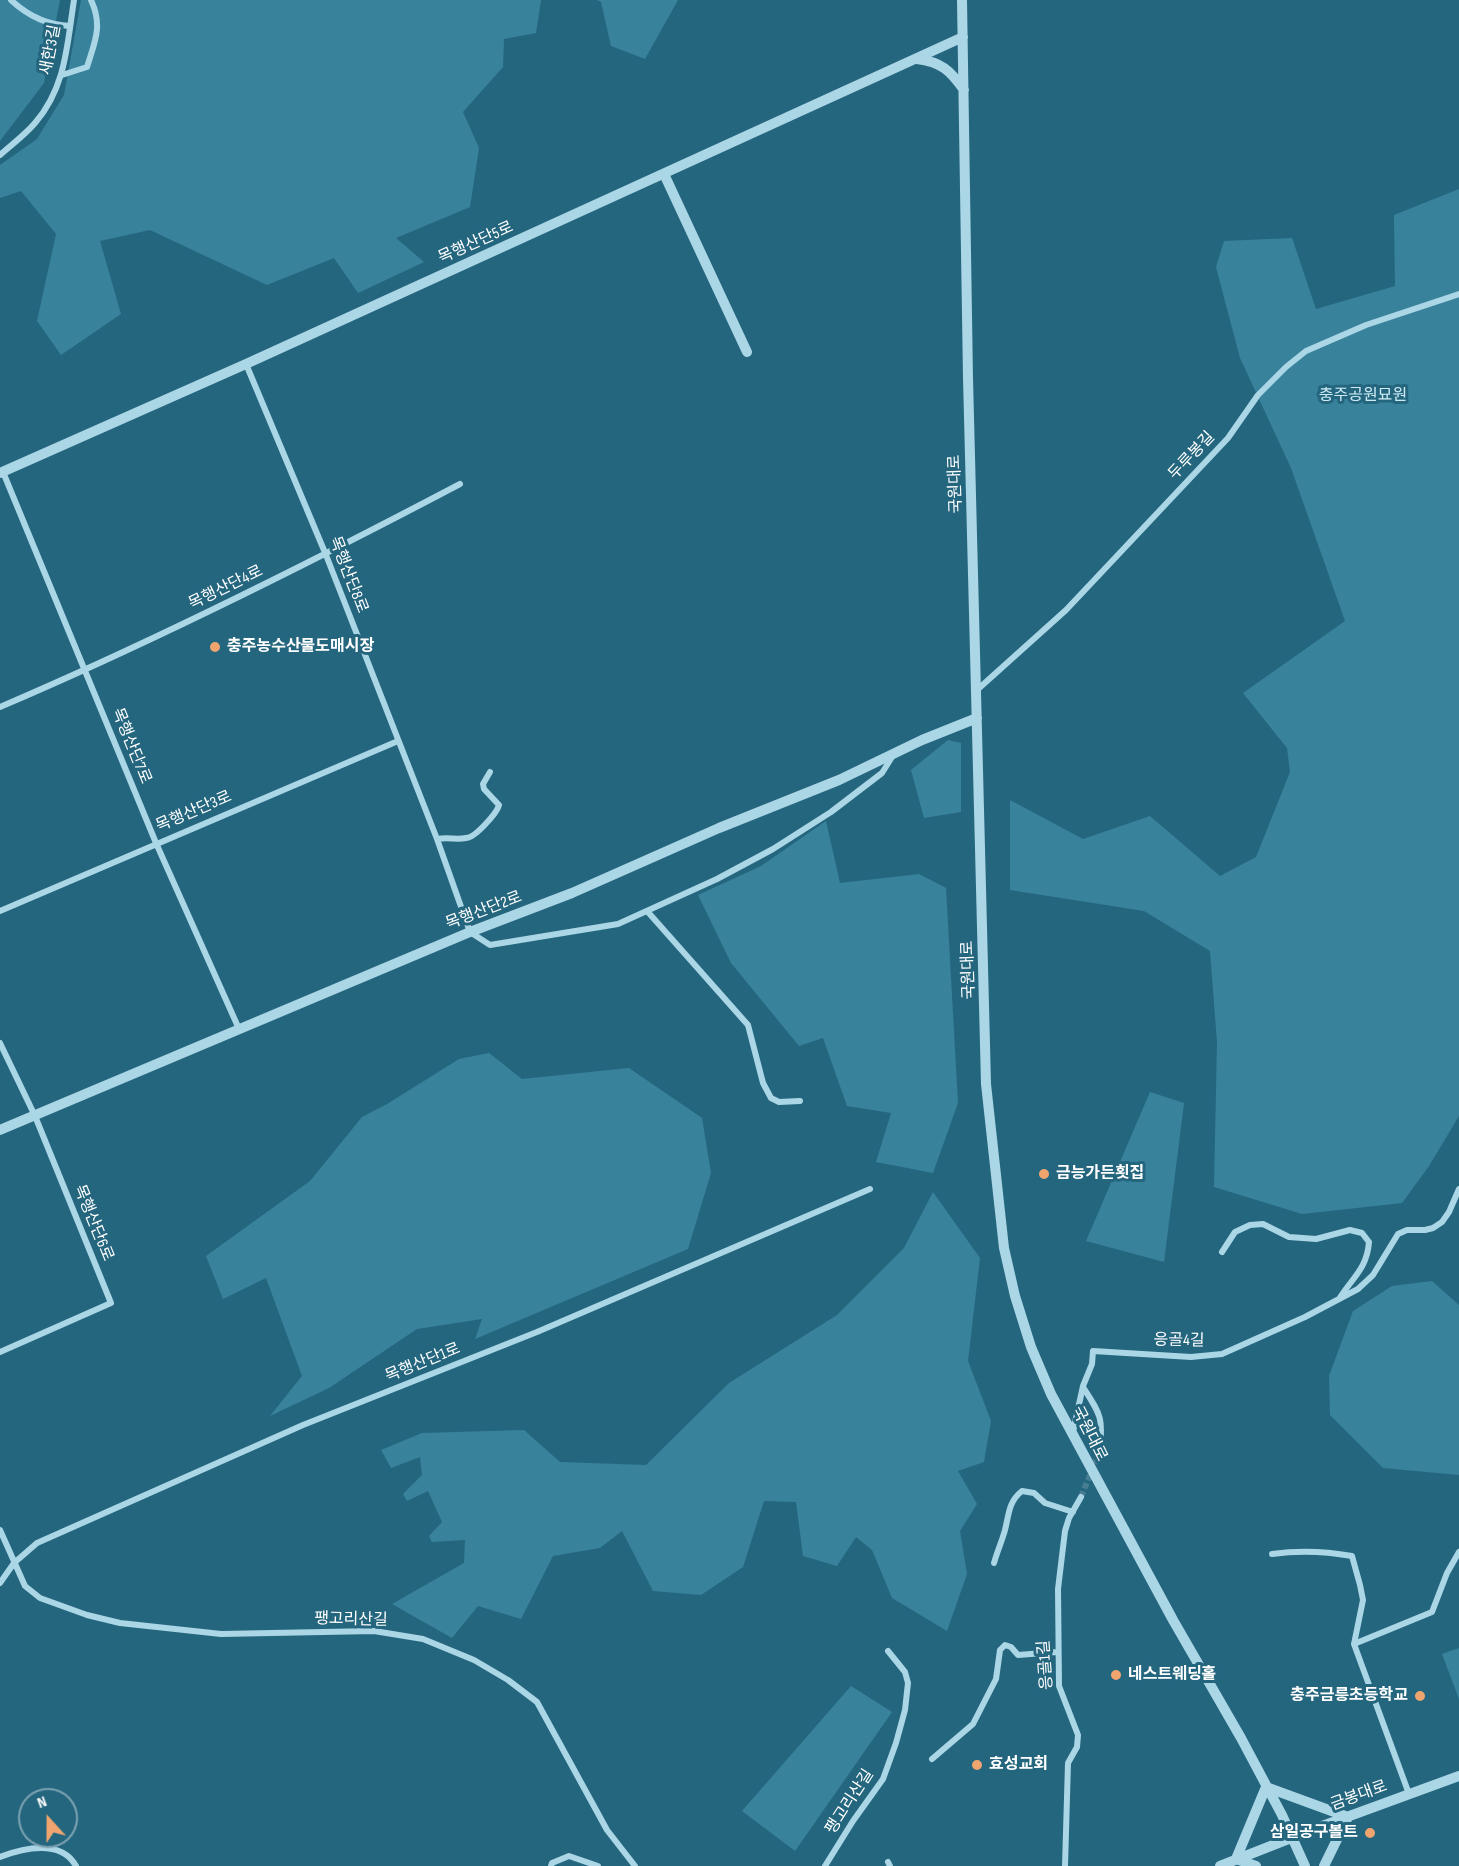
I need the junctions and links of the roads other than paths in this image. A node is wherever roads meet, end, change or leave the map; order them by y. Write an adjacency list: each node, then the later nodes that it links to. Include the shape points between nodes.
1 (12, 0): 5 (street, via 37,19)
2 (74, 0): 5 (street, 새한3길)
3 (91, 0): 8 (street, via 98,14 87,67)
4 (962, 0): 6 (street, 국원대로)
5 (70, 26): 8 (street, 새한3길)
6 (963, 37): 7 (street, 목행산단5로); 9 (street, 국원대로)
7 (916, 59): 9 (street, via 951,72); 11 (street, 목행산단5로)
8 (62, 75): 10 (street, 새한3길, via 35,123)
9 (964, 90): 19 (street, 국원대로)
10 (0, 155)
11 (664, 174): 13 (street); 14 (street, 목행산단5로)
12 (1459, 294): 19 (street, 두루봉길, via 1366,325 1306,351 1286,367 1258,395 1227,438 1066,610)
13 (747, 352)
14 (246, 364): 15 (street, 목행산단5로); 17 (street, 목행산단8로)
15 (2, 473): 18 (street, 목행산단7로)
16 (460, 484): 17 (street, 목행산단4로)
17 (326, 555): 18 (street, 목행산단4로); 22 (street, 목행산단8로)
18 (85, 671): 20 (street, 목행산단4로); 26 (street, 목행산단7로)
19 (976, 691): 21 (street, 국원대로)
20 (0, 707)
21 (977, 718): 23 (street, 목행산단2로); 41 (street, 국원대로, via 986,1083 1000,1220 1015,1296 1031,1347)
22 (398, 741): 25 (street, 목행산단8로); 26 (street, 목행산단3로)
23 (894, 753): 28 (street, via 882,773 831,812 773,849); 29 (street, 목행산단2로, via 572,893)
24 (490, 772): 25 (street, via 483,784 499,805 497,812 471,837)
25 (437, 839): 29 (street, 목행산단8로)
26 (156, 843): 27 (street, 목행산단3로); 30 (street, 목행산단7로)
27 (0, 910)
28 (647, 911): 29 (street, via 618,924 490,945); 32 (street, via 747,1025 771,1098 779,1102)
29 (470, 932): 30 (street, 목행산단2로)
30 (239, 1029): 33 (street, 목행산단2로)
31 (0, 1043): 33 (street, 목행산단6로)
32 (800, 1101)
33 (35, 1116): 34 (street, 목행산단2로); 39 (street, 목행산단6로, via 111,1303)
34 (0, 1130)
35 (870, 1189): 48 (street, 목행산단1로, via 537,1332 303,1425 37,1543)
36 (1459, 1189): 38 (street, 응골4길, via 1442,1222 1433,1228 1398,1234 1373,1275)
37 (1222, 1252): 38 (street, 응골4길, via 1235,1232 1263,1224 1289,1237 1303,1239 1350,1230 1362,1233 1369,1242 1364,1266)
38 (1339, 1300): 40 (street, 응골4길, via 1222,1354 1191,1357 1093,1351)
39 (0, 1352)
40 (1083, 1386): 41 (street, 응골4길); 42 (street, via 1103,1424)
41 (1073, 1435): 56 (street, 국원대로)
42 (1099, 1453)
43 (1081, 1497): 44 (street, 응골1길)
44 (1073, 1512): 49 (street, via 1022,1491 1009,1507); 53 (street, 응골1길, via 1065,1531 1058,1589)
45 (0, 1530): 48 (street)
46 (1459, 1552): 51 (street, via 1432,1612)
47 (1272, 1554): 51 (street, via 1296,1550 1352,1556 1363,1600)
48 (14, 1563): 50 (street, 목행산단1로); 65 (street, 팽고리산길, via 25,1586 40,1598 120,1623 221,1634 374,1631 423,1639 474,1660 537,1702 607,1830)
49 (994, 1563)
50 (0, 1583)
51 (1354, 1644): 57 (street, 금봉대로)
52 (888, 1652): 66 (street, 팽고리산길, via 905,1672 908,1683 896,1743 883,1779)
53 (1057, 1652): 54 (street, via 1018,1655 1011,1647 1000,1650 996,1679 973,1724); 67 (street, 응골1길, via 1059,1686 1078,1735 1077,1747 1068,1763)
54 (932, 1759)
55 (1459, 1776): 57 (street, 금봉대로)
56 (1266, 1786): 58 (street); 59 (street, 국원대로); 61 (street)
57 (1409, 1794): 58 (street, 금봉대로)
58 (1348, 1817): 59 (street, 금봉대로); 71 (street)
59 (1293, 1838): 61 (street, 금봉대로); 70 (street, 국원대로)
60 (0, 1857): 62 (street, via 45,1848 71,1858)
61 (1236, 1860): 68 (street, 금봉대로); 69 (street)
62 (75, 1866)
63 (550, 1866): 64 (street, via 569,1856)
64 (598, 1866)
65 (635, 1866)
66 (825, 1866)
67 (1065, 1866)
68 (1220, 1866)
69 (1256, 1866)
70 (1305, 1866)
71 (1324, 1866)

